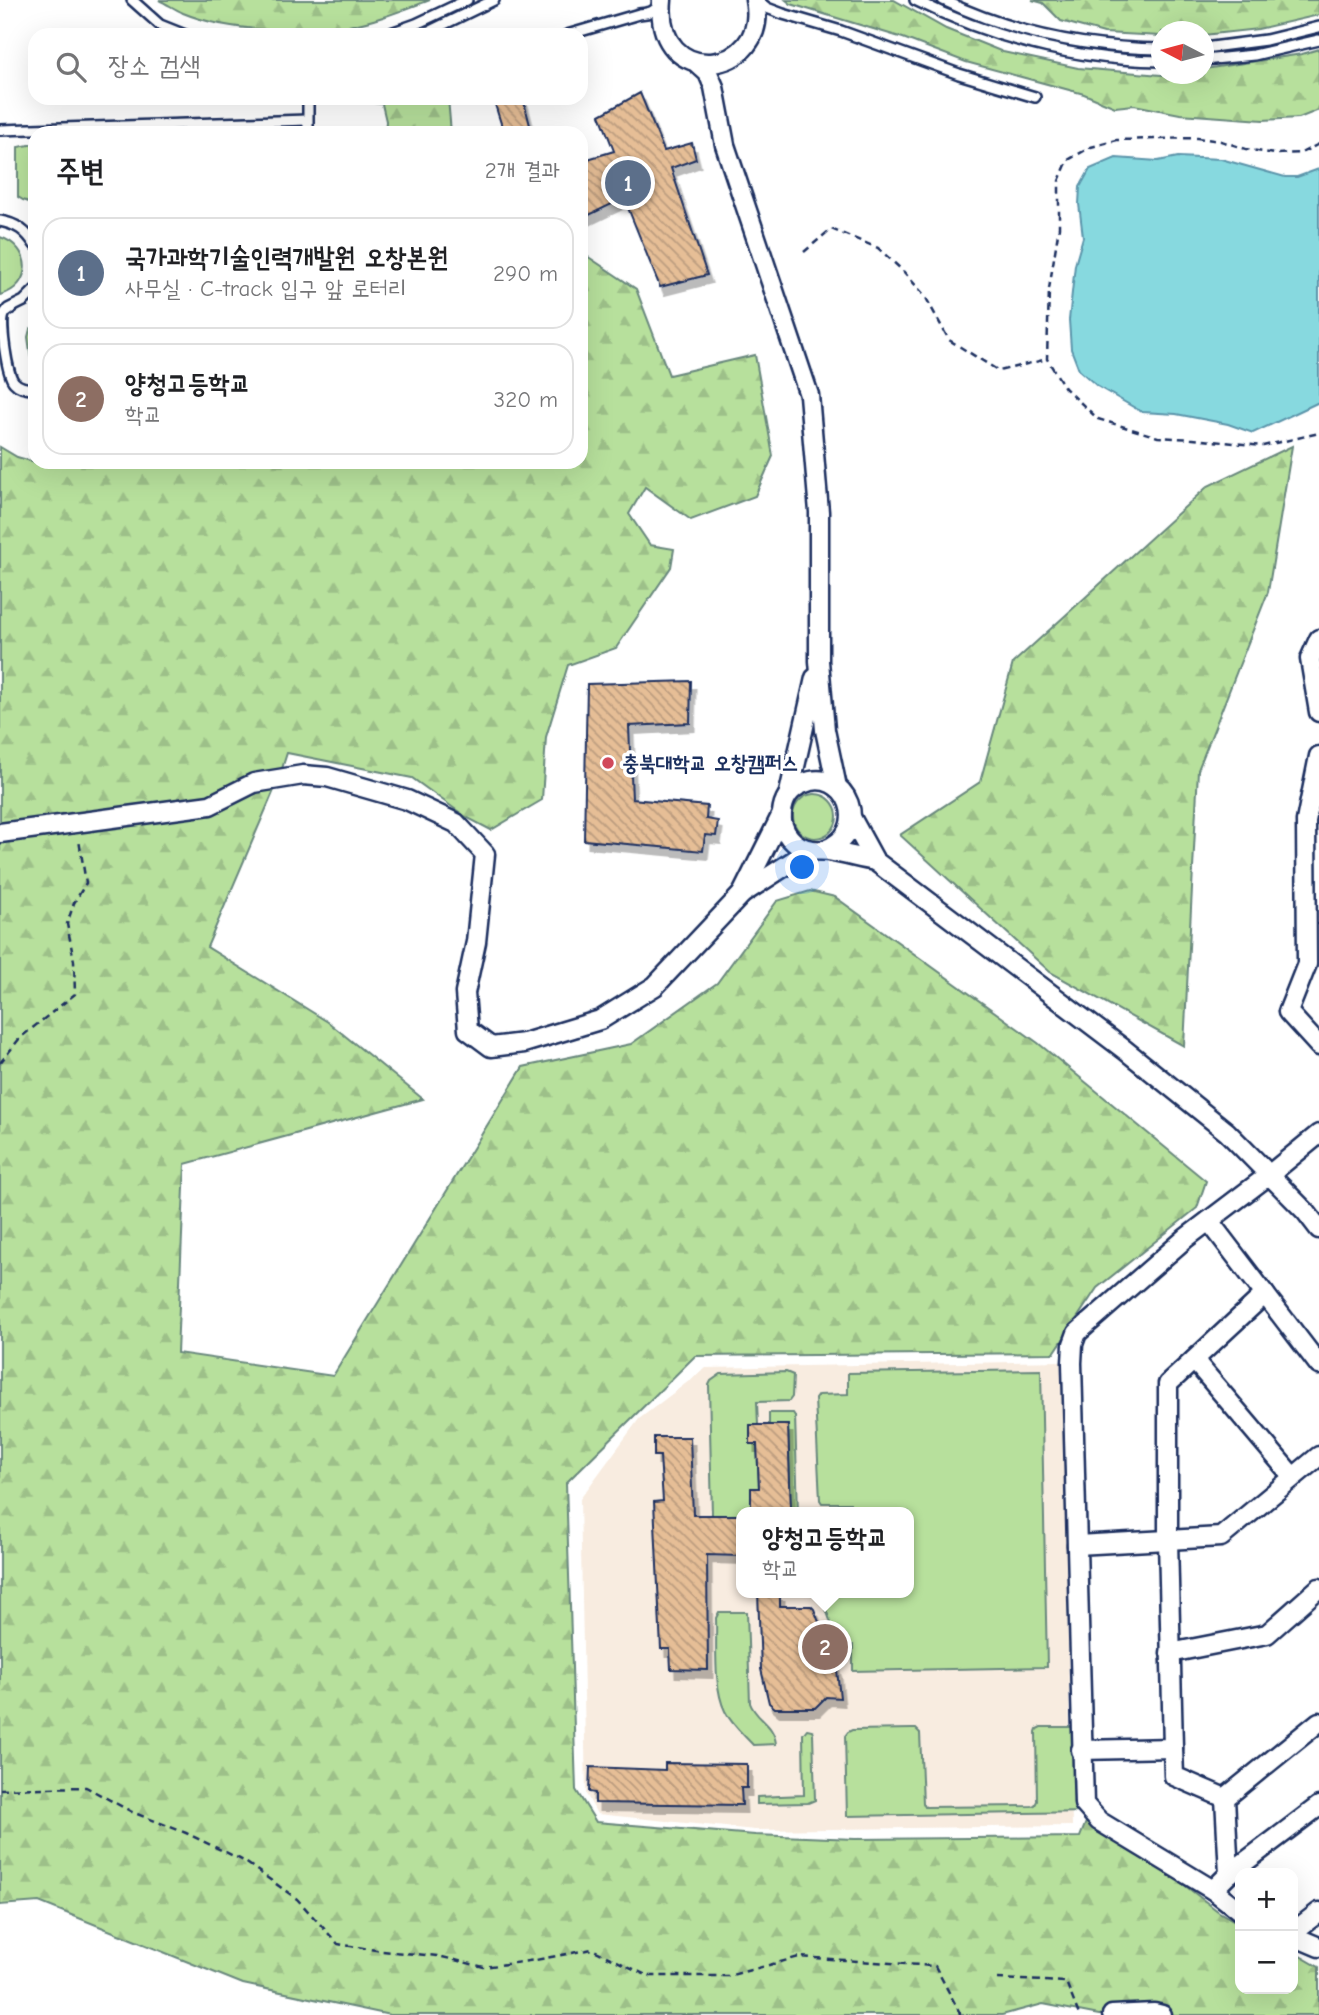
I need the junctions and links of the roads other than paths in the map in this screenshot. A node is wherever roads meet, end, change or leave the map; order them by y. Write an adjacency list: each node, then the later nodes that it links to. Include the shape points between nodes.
1 (132, 0): 13 (lane)
2 (467, 0): 14 (lane)
3 (494, 0): 15 (lane)
4 (662, 0): 8 (lane, via 656,10); 10 (street)
5 (756, 0): 9 (lane); 11 (street)
6 (915, 0): 21 (lane, via 1031,46)
7 (943, 0): 19 (lane, via 998,23 1050,37)
8 (639, 14): 10 (lane); 16 (lane)
9 (783, 14): 11 (lane); 25 (lane)
10 (662, 26): 23 (street, via 673,47)
11 (756, 26): 22 (street, via 742,50)
12 (1319, 27): 18 (lane)
13 (168, 28)
14 (404, 28)
15 (436, 28)
16 (588, 29)
17 (1319, 40): 20 (lane)
18 (1214, 47)
19 (1151, 49)
20 (1214, 59)
21 (1151, 60)
22 (722, 62): 23 (street); 24 (street)
23 (697, 63): 24 (street, via 708,73)
24 (713, 87): 40 (street, via 725,145 809,395 819,512)
25 (1035, 97)
26 (308, 105): 27 (lane)
27 (307, 120): 28 (lane); 29 (lane)
28 (226, 126)
29 (307, 126)
30 (0, 131): 31 (lane)
31 (28, 131)
32 (1, 220): 33 (lane)
33 (28, 236)
34 (28, 297): 35 (lane)
35 (13, 307): 36 (lane); 37 (lane)
36 (0, 310)
37 (1, 326): 38 (lane, via 11,378)
38 (28, 388)
39 (1319, 639): 41 (street, via 1310,659)
40 (819, 661): 43 (street, via 825,730); 44 (street)
41 (1319, 712)
42 (1319, 756): 51 (street, via 1306,821 1307,964 1288,1012)
43 (837, 787): 44 (street, via 808,781); 46 (street, via 847,797)
44 (789, 793): 45 (street)
45 (781, 816): 48 (street, via 789,838 798,846); 50 (street)
46 (852, 819): 48 (street, via 843,840); 49 (street)
47 (0, 833): 50 (street, via 210,804 254,783 303,775 327,777 407,800 456,823 485,854 476,942 465,993 468,1030 491,1047 524,1043 600,1020 655,986)
48 (817, 850): 49 (street); 50 (street)
49 (875, 861): 53 (street, via 1145,1066 1227,1132)
50 (742, 894)
51 (1319, 1046)
52 (1319, 1134): 53 (street)
53 (1269, 1175): 54 (street); 55 (street)
54 (1209, 1221): 56 (street); 62 (street, via 1077,1333 1072,1363)
55 (1319, 1229)
56 (1265, 1294): 57 (street); 58 (street)
57 (1194, 1360): 60 (street); 61 (street, via 1168,1384)
58 (1319, 1365)
59 (1319, 1456): 60 (street)
60 (1293, 1478): 61 (street, via 1221,1537)
61 (1168, 1540): 62 (street); 64 (street)
62 (1077, 1545): 67 (street)
63 (1319, 1588): 64 (street, via 1267,1634)
64 (1170, 1653): 66 (street)
65 (1319, 1722): 68 (street)
66 (1173, 1748): 67 (street); 68 (street, via 1174,1776)
67 (1082, 1750): 71 (street, via 1084,1804 1090,1812)
68 (1225, 1798): 70 (street)
69 (1319, 1806): 70 (street)
70 (1229, 1874): 71 (street)
71 (1213, 1890): 72 (street)
72 (1235, 1907)
73 (1319, 1912): 74 (street)
74 (1297, 1931)
75 (1298, 1936): 76 (street)
76 (1319, 1947)
77 (1112, 2015): 78 (street)
78 (1162, 2015)

